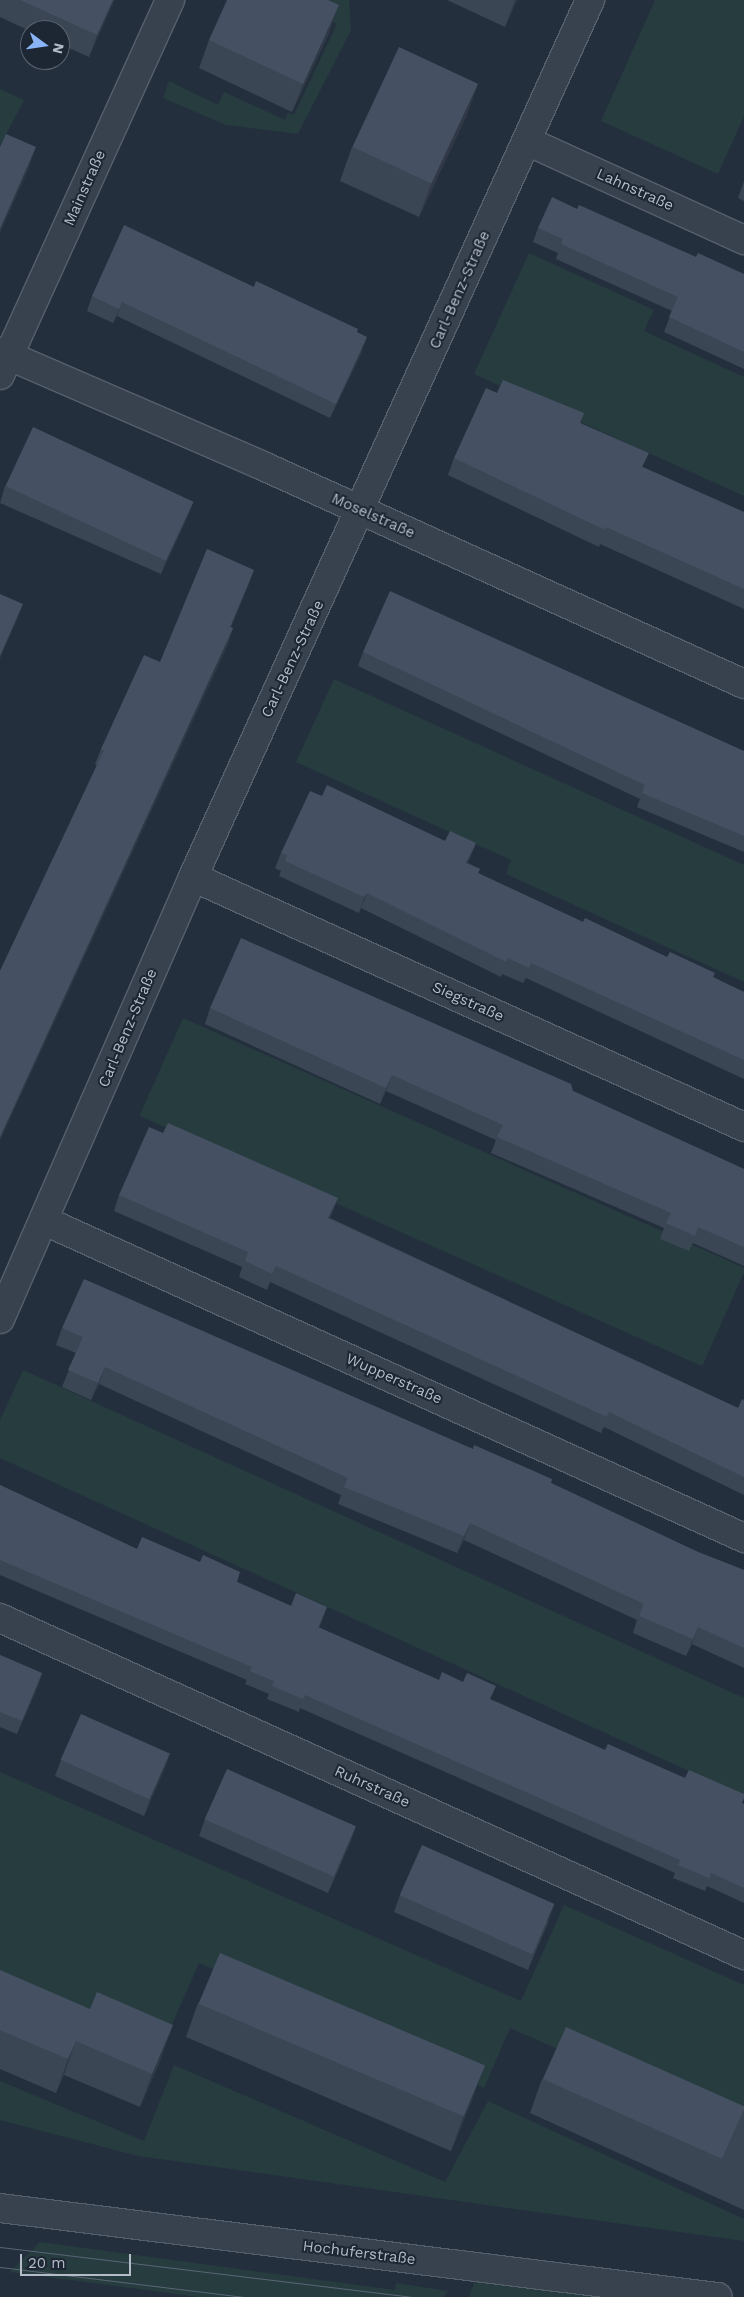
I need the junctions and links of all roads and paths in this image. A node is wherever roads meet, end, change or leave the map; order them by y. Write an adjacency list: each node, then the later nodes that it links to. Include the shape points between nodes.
1 (170, 0): 5 (street, Mainstraße)
2 (590, 0): 3 (street, Carl-Benz-Straße)
3 (527, 141): 4 (street, Lahnstraße); 6 (street, Carl-Benz-Straße)
4 (744, 240)
5 (3, 361): 6 (street, Moselstraße)
6 (361, 510): 7 (street, Moselstraße); 8 (street, Carl-Benz-Straße)
7 (744, 684)
8 (193, 878): 9 (street, Siegstraße); 10 (street, Carl-Benz-Straße)
9 (744, 1127)
10 (45, 1220): 11 (street, Carl-Benz-Straße); 12 (street, Wupperstraße)
11 (0, 1319)
12 (744, 1538)
13 (0, 1618): 14 (street, Ruhrstraße)
14 (744, 1956)
15 (0, 2208): 16 (street, Hochuferstraße)
16 (718, 2297)

